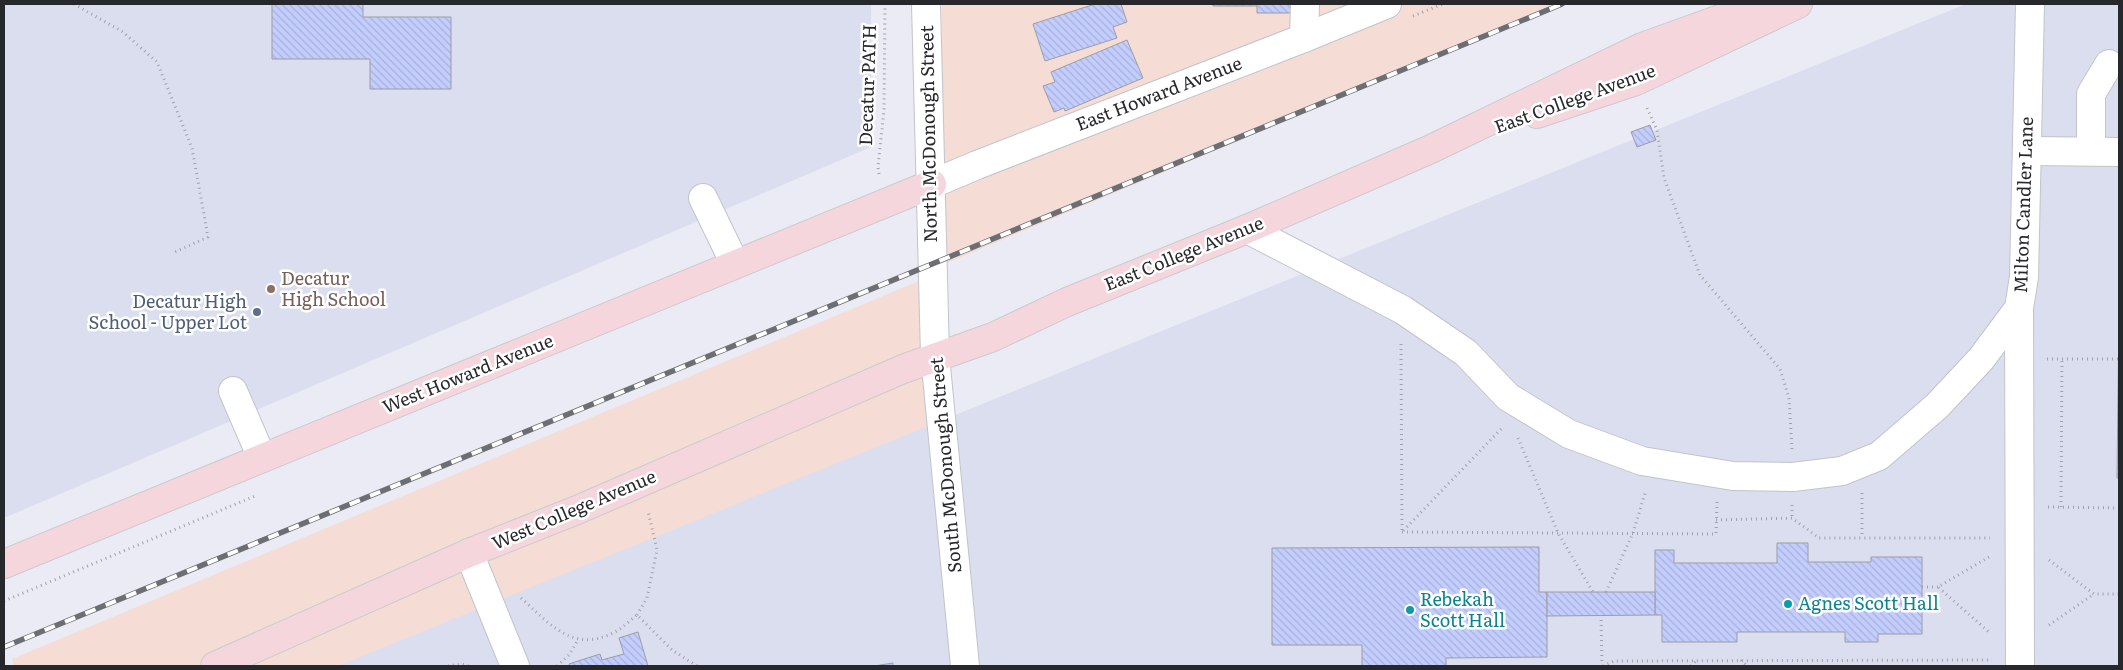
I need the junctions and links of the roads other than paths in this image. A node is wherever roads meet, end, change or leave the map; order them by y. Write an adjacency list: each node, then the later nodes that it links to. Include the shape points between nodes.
1 (926, 4): 13 (street, North McDonough Street)
2 (1305, 4): 7 (street)
3 (1387, 4): 7 (street, East Howard Avenue)
4 (1762, 4): 9 (main road, East College Avenue, via 1642,47)
5 (1798, 4): 9 (main road, East College Avenue, via 1636,82)
6 (2030, 4): 10 (street, Milton Candler Lane)
7 (1304, 38): 13 (street, East Howard Avenue)
8 (2109, 64): 11 (street, via 2091,94)
9 (1431, 150): 15 (main road, East College Avenue)
10 (2027, 151): 11 (street); 18 (street, Milton Candler Lane, via 2024,277)
11 (2091, 152): 12 (street)
12 (2119, 152)
13 (932, 184): 16 (main road, West Howard Avenue); 17 (street, North McDonough Street)
14 (703, 198): 16 (street)
15 (1247, 229): 18 (street, Milton Candler Lane, via 1403,310 1466,353 1508,397 1569,434 1642,461 1733,476 1794,477 1842,471 1879,456 1937,406 1981,359); 19 (main road, East College Avenue, via 1068,302 992,337)
16 (735, 264): 21 (main road, West Howard Avenue)
17 (932, 264): 19 (street, South McDonough Street)
18 (2020, 308): 24 (street)
19 (935, 356): 22 (main road, West College Avenue); 27 (street, South McDonough Street)
20 (233, 391): 21 (street)
21 (262, 458): 23 (main road, West Howard Avenue)
22 (469, 553): 25 (main road, West College Avenue); 26 (street)
23 (4, 564)
24 (2020, 657)
25 (215, 666)
26 (515, 666)
27 (965, 666)

